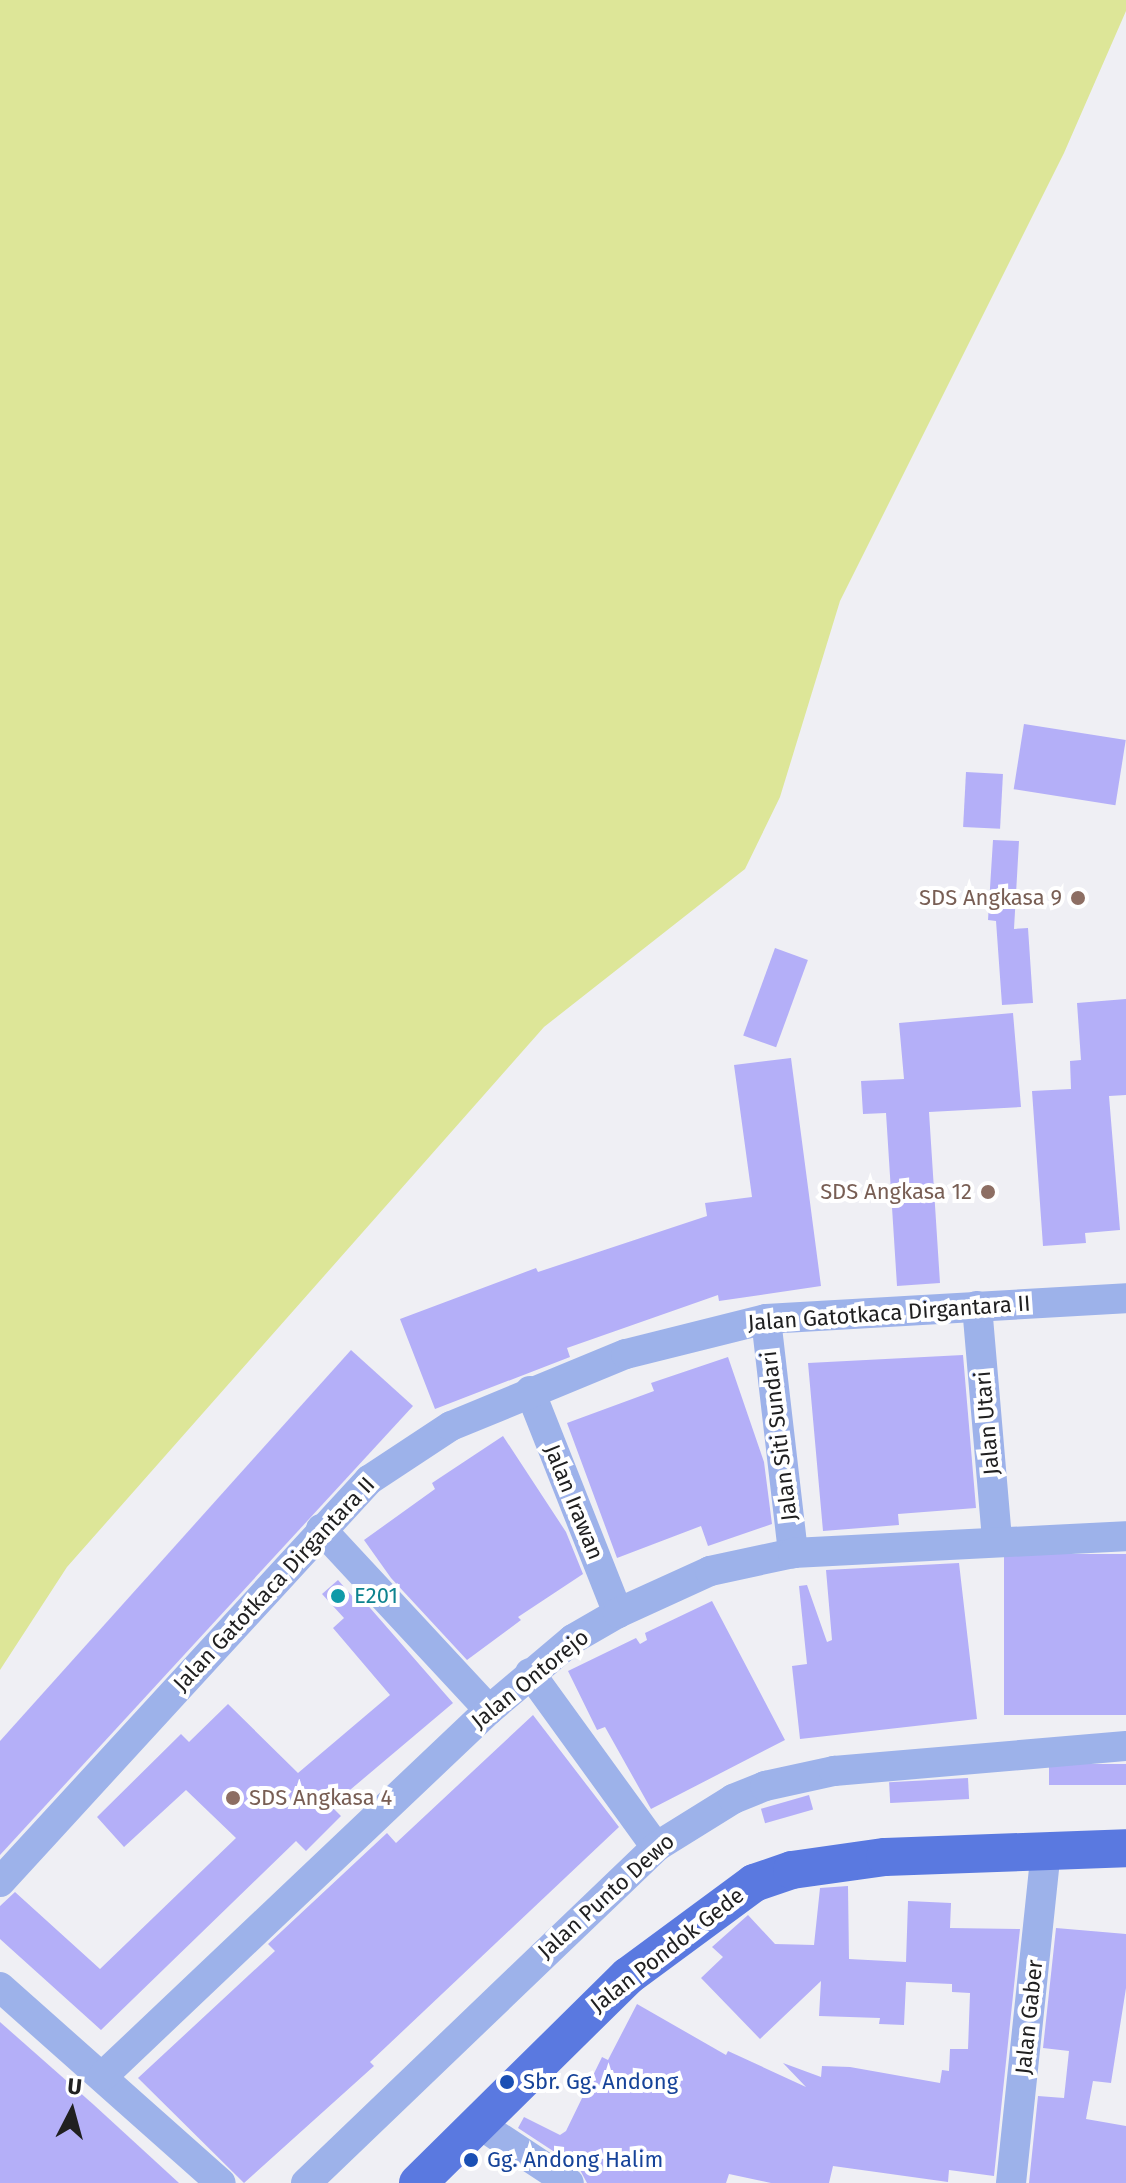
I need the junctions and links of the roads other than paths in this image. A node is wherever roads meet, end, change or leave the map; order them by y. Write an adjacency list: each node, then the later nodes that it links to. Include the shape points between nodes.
1 (1126, 1298): 2 (street, Jalan Gatotkaca Dirgantara II)
2 (977, 1306): 3 (street, Jalan Gatotkaca Dirgantara II); 7 (street, Jalan Utari)
3 (766, 1319): 4 (street, Jalan Gatotkaca Dirgantara II, via 677,1337); 8 (street, Jalan Siti Sundari)
4 (530, 1391): 5 (street, Jalan Gatotkaca Dirgantara II, via 408,1451 369,1480); 9 (street, Jalan Irawan)
5 (321, 1529): 11 (street); 16 (street, Jalan Gatotkaca Dirgantara II)
6 (1126, 1536): 7 (street, Jalan Ontorejo)
7 (997, 1541): 8 (street, Jalan Ontorejo)
8 (793, 1553): 9 (street, Jalan Ontorejo, via 710,1571)
9 (618, 1613): 10 (street, Jalan Ontorejo)
10 (530, 1673): 11 (street, Jalan Ontorejo); 13 (street)
11 (489, 1710): 18 (street, Jalan Ontorejo)
12 (1126, 1746): 13 (street, Jalan Punto Dewo, via 800,1777 733,1799)
13 (656, 1847): 21 (street, Jalan Punto Dewo)
14 (1126, 1848): 15 (main road, Jalan Pondok Gede)
15 (1046, 1851): 19 (main road, Jalan Pondok Gede, via 838,1862 754,1883 628,1976); 24 (street, Jalan Gaber)
16 (0, 1882)
17 (0, 1987): 18 (street)
18 (104, 2075): 20 (street)
19 (476, 2122): 22 (main road, Jalan Pondok Gede); 23 (street)
20 (221, 2183)
21 (306, 2183)
22 (418, 2183)
23 (569, 2183)
24 (1011, 2183)

